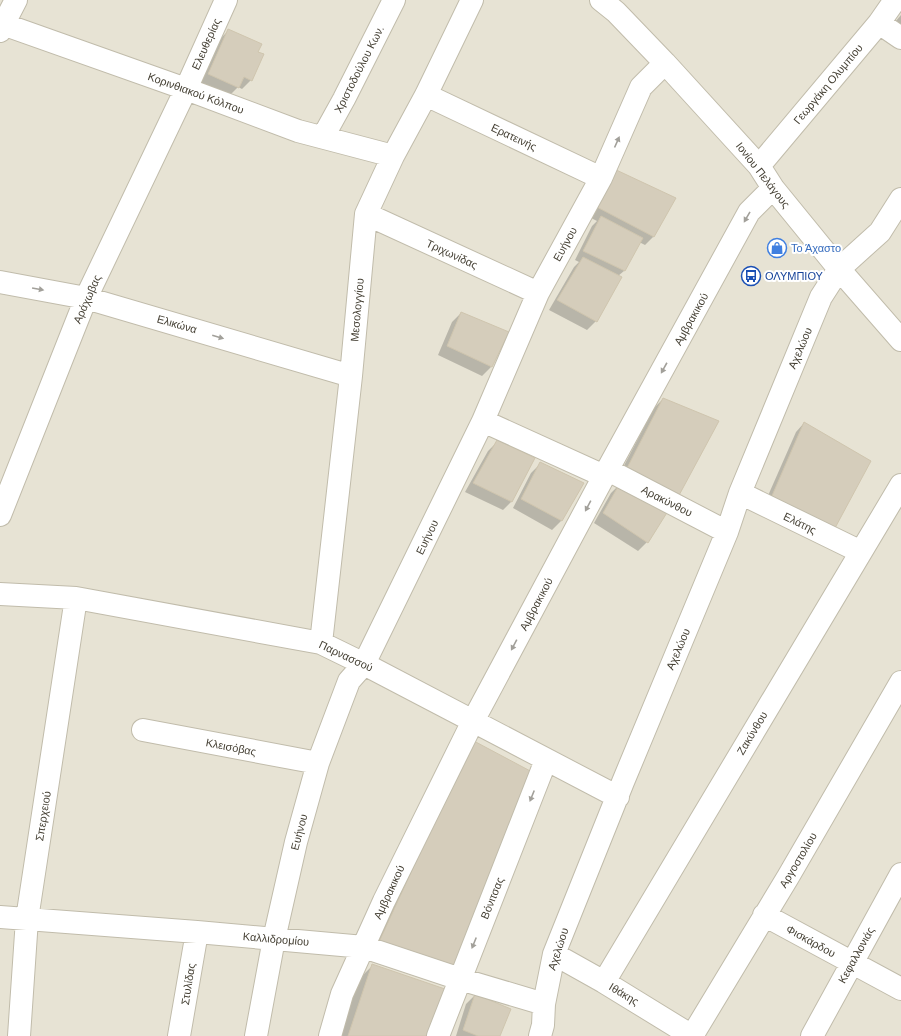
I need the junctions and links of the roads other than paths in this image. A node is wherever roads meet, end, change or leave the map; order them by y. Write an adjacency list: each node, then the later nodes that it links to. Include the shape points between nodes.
1 (16, 0): 8 (street)
2 (226, 0): 11 (street, Ελευθερίας)
3 (394, 0): 13 (street, Χριστοδούλου Κων.)
4 (472, 0): 12 (street, Μεσολογγίου)
5 (601, 0): 10 (street, Ιονίου Πελάγους)
6 (895, 0): 7 (street, Γεωργάκη Ολυμπίου)
7 (879, 23): 9 (street); 15 (street, Γεωργάκη Ολυμπίου)
8 (1, 26): 11 (street, Κορινθιακού Κόλπου)
9 (901, 38)
10 (665, 63): 15 (street, Ιονίου Πελάγους); 16 (street, Ευήνου, one-way to 10, via 641,87)
11 (186, 89): 13 (street, Κορινθιακού Κόλπου, via 298,131); 23 (street, Αράχωβας)
12 (426, 95): 14 (street, Μεσολογγίου); 16 (street, Ερατεινής)
13 (323, 137): 14 (street, Κορινθιακού Κόλπου)
14 (393, 156): 19 (street, Μεσολογγίου)
15 (759, 166): 17 (street, Ιονίου Πελάγους)
16 (601, 178): 22 (street, Ευήνου)
17 (773, 188): 20 (street, Ιονίου Πελάγους); 27 (street, Αμβρακικού, one-way to 27, via 749,212)
18 (901, 199): 20 (street, Αχελώου, via 880,232)
19 (366, 214): 22 (street, Τριχωνίδας); 25 (street, Μεσολογγίου)
20 (839, 268): 24 (street, Ιονίου Πελάγους); 29 (street, Αχελώου, via 821,297)
21 (0, 282): 23 (street, Ελικώνα, one-way to 23)
22 (538, 293): 26 (street, Ευήνου)
23 (86, 298): 25 (street, Ελικώνα, one-way to 25); 30 (street, Αράχωβας)
24 (901, 340)
25 (352, 376): 35 (street, Μεσολογγίου)
26 (483, 422): 27 (street, Αρακύνθου); 36 (street, Ευήνου)
27 (606, 473): 31 (street, Αρακύνθου); 38 (street, Αμβρακικού, one-way to 38)
28 (901, 485): 32 (street, Ζακύνθου)
29 (740, 493): 31 (street, Αχελώου); 32 (street, Ελάτης)
30 (0, 515)
31 (727, 532): 42 (street, Αχελώου)
32 (861, 552): 53 (street, Ζακύνθου)
33 (0, 594): 34 (street, Παρνασσού)
34 (76, 598): 35 (street, Παρνασσού); 46 (street, Σπερχειού)
35 (321, 643): 36 (street, Παρνασσού)
36 (364, 664): 38 (street, Παρνασσού); 41 (street, Ευήνου, via 349,681)
37 (901, 682): 44 (street, Αργοστολίου)
38 (473, 721): 40 (street, Παρνασσού); 49 (street, Αμβρακικού)
39 (143, 730): 41 (street, Κλεισόβας)
40 (546, 760): 42 (street, Παρνασσού); 52 (street, Βόνιτσας, one-way to 52)
41 (318, 763): 48 (street, Ευήνου, via 296,842)
42 (618, 797): 50 (street, Αχελώου)
43 (901, 874): 51 (street, Κεφαλλονιάς)
44 (764, 915): 51 (street, Φισκάρδου); 62 (street, Αργοστολίου)
45 (0, 918): 46 (street, Καλλιδρομίου)
46 (27, 919): 47 (street, Καλλιδρομίου); 56 (street, Σπερχειού)
47 (197, 932): 48 (street, Καλλιδρομίου); 57 (street, Στυλίδας)
48 (274, 939): 49 (street, Καλλιδρομίου); 58 (street, Ευήνου)
49 (364, 947): 52 (street, Καλλιδρομίου); 59 (street, Αμβρακικού, via 342,994)
50 (554, 954): 53 (street, Ιθάκης); 55 (street, Αχελώου)
51 (851, 963): 54 (street, Φισκάρδου); 63 (street, Κεφαλλονιάς)
52 (460, 979): 55 (street, Καλλιδρομίου); 60 (street, Βόνιτσας)
53 (604, 982): 62 (street, Ιθάκης)
54 (901, 989)
55 (544, 1004): 61 (street, Αχελώου)
56 (19, 1036)
57 (180, 1036)
58 (256, 1036)
59 (330, 1036)
60 (438, 1036)
61 (540, 1036)
62 (692, 1036)
63 (812, 1036)

